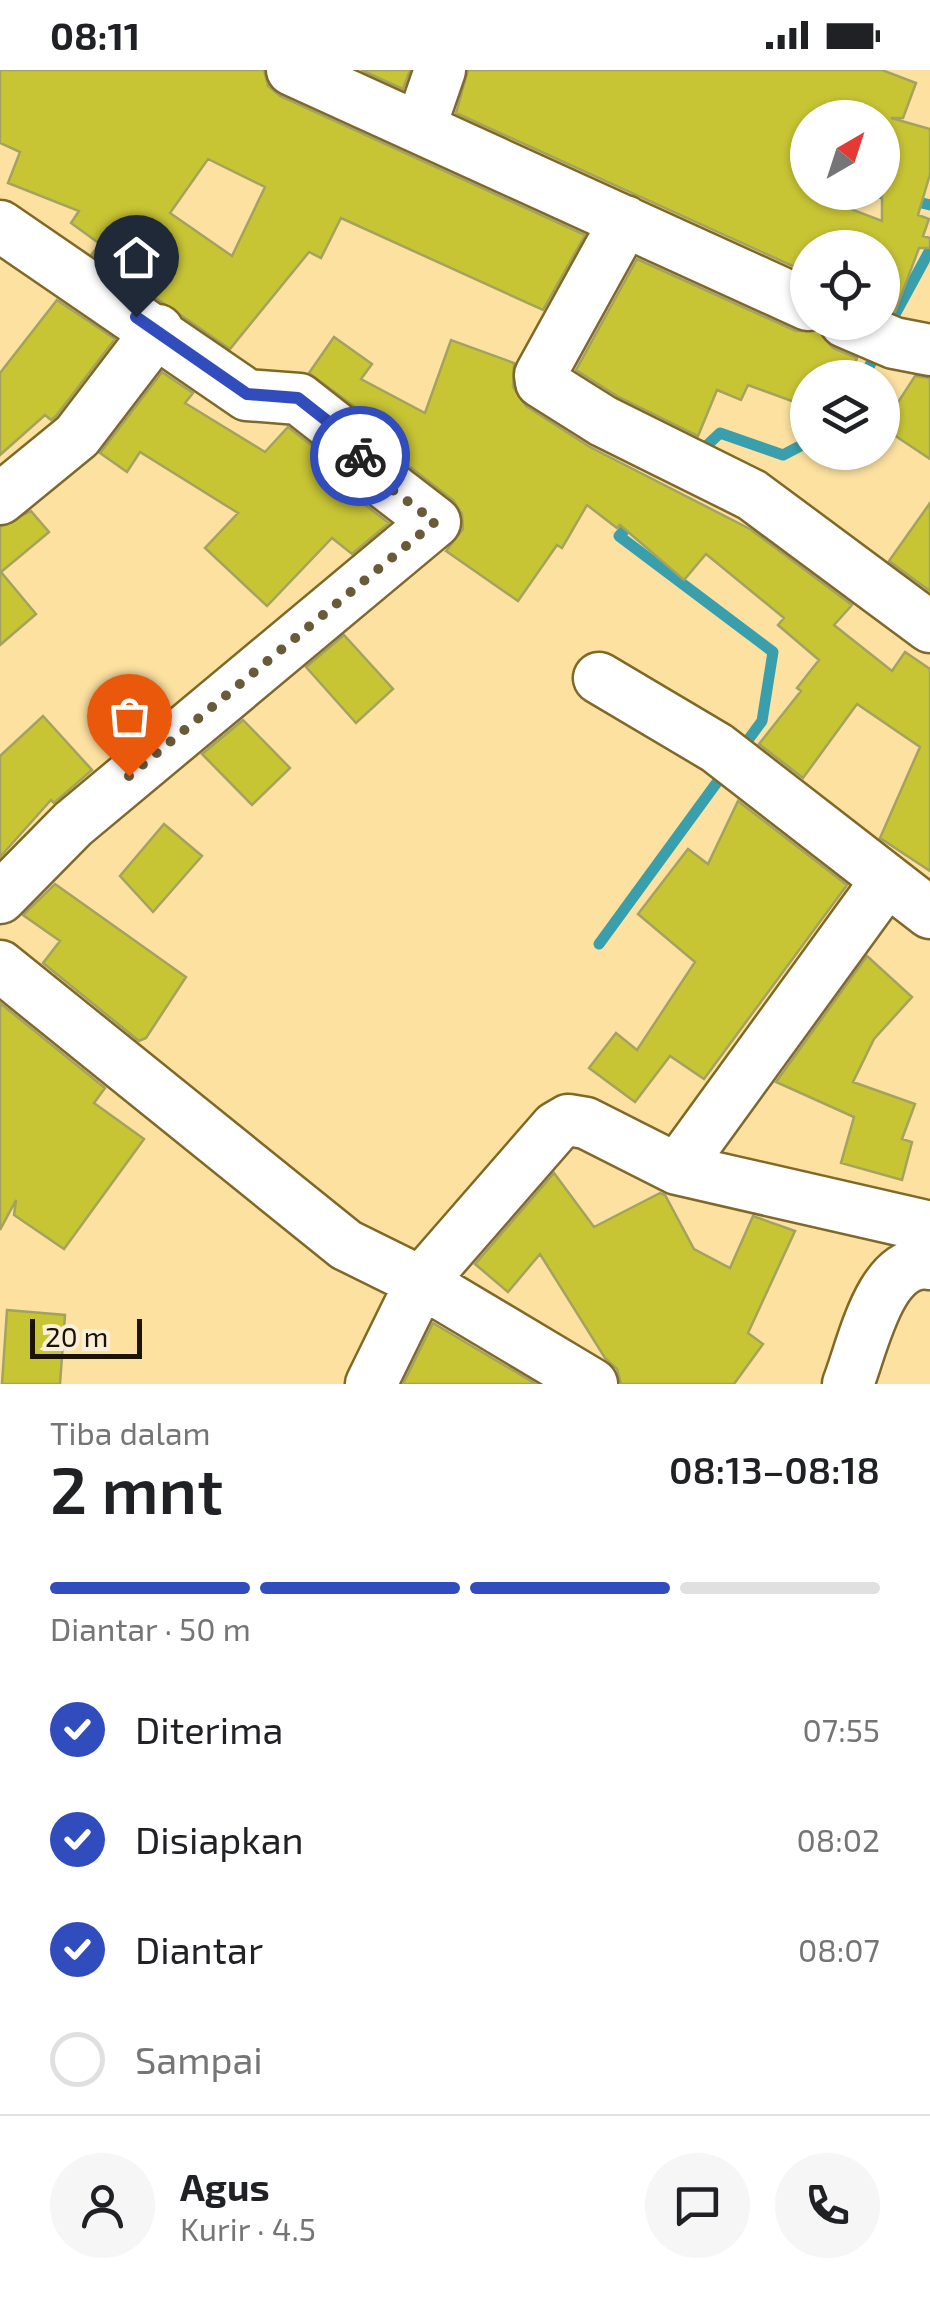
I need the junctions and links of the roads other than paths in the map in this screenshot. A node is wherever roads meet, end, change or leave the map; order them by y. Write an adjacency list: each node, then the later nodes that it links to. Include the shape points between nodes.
1 (292, 70): 3 (street)
2 (440, 70): 3 (street)
3 (420, 128): 4 (street)
4 (625, 221): 6 (street); 9 (street, via 540,378 549,390 752,495)
5 (0, 226): 7 (street)
6 (790, 297)
7 (158, 330): 8 (street, via 77,436); 12 (street, via 247,394 298,398 359,446 361,466 435,522 73,824)
8 (0, 499)
9 (930, 627)
10 (599, 678): 11 (street, via 732,760)
11 (887, 880): 13 (street); 15 (street)
12 (0, 898)
13 (930, 913)
14 (0, 966): 18 (street, via 331,1234)
15 (677, 1169): 16 (street); 18 (street, via 586,1123 562,1122)
16 (930, 1228)
17 (930, 1264): 21 (street, via 906,1264 890,1278)
18 (421, 1282): 19 (street); 20 (street)
19 (371, 1384)
20 (592, 1384)
21 (848, 1384)

